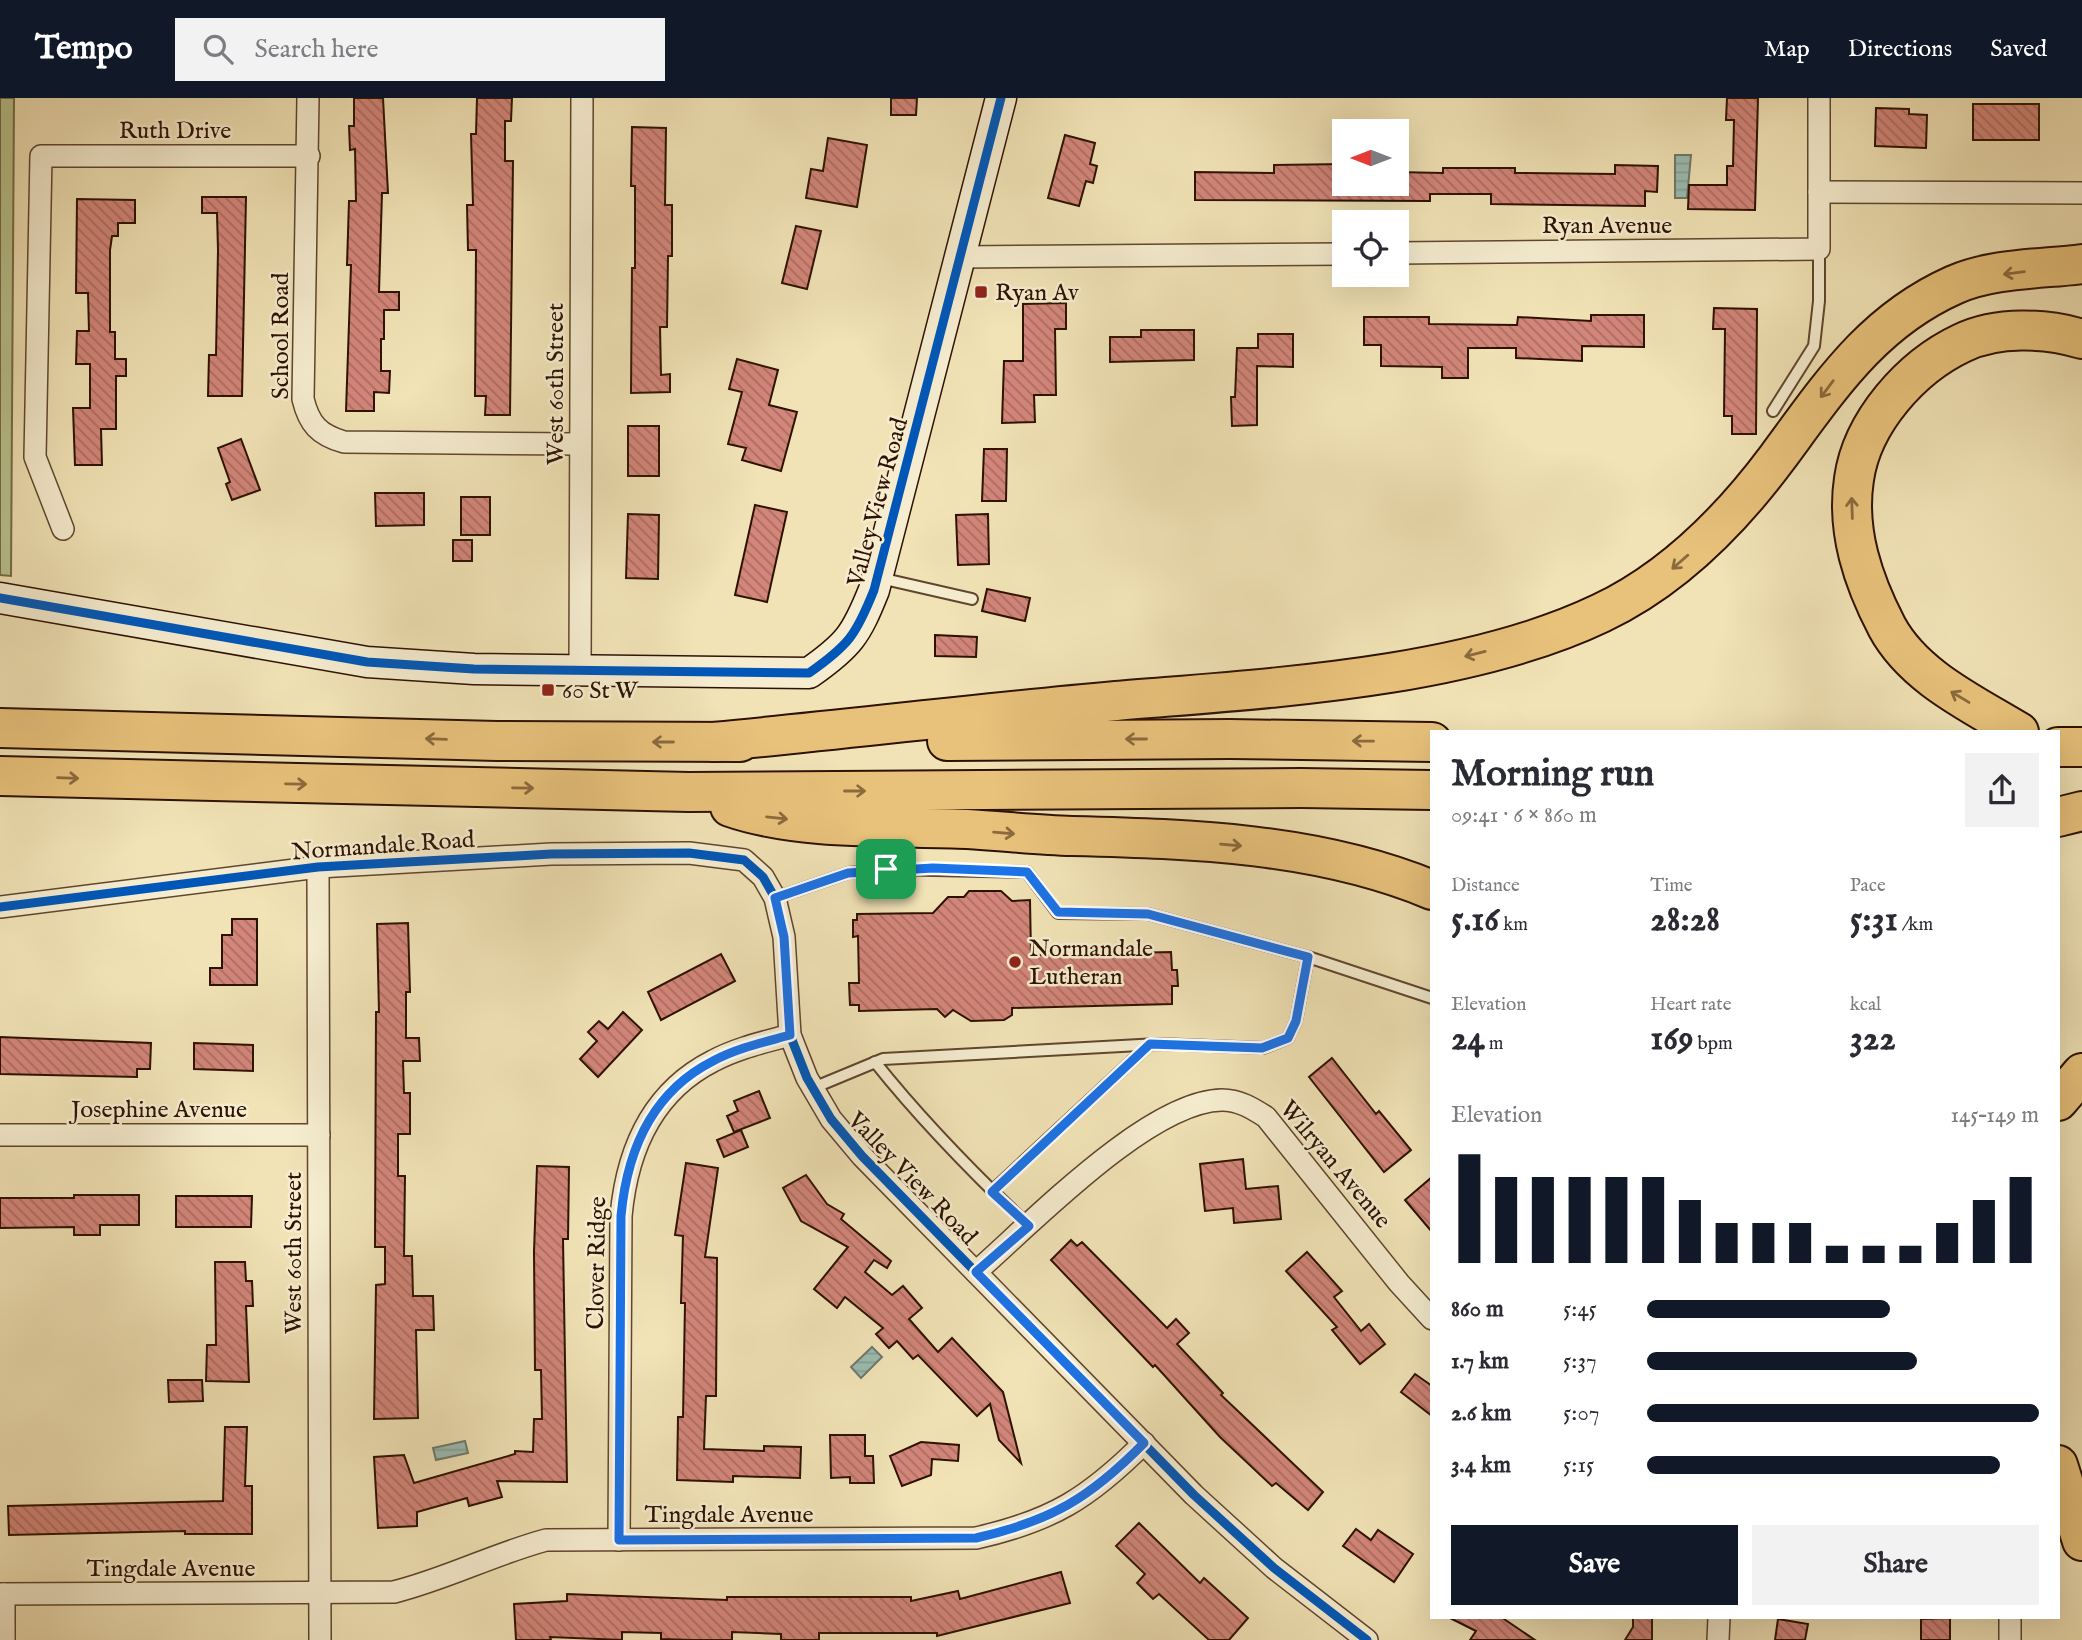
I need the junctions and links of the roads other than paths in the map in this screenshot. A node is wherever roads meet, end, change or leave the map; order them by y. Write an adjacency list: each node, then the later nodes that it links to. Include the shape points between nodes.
1 (308, 98): 5 (street, School Road)
2 (582, 98): 15 (street, West 60th Street)
3 (1001, 98): 11 (street, Valley View Road)
4 (1819, 98): 6 (street)
5 (309, 156): 15 (street, School Road, via 303,399 315,428 344,442); 16 (street, Ruth Drive, via 41,156 35,457)
6 (1819, 191): 7 (street); 8 (street)
7 (2082, 193)
8 (1819, 250): 9 (street, Ryan Avenue); 14 (lane, via 1814,346)
9 (1409, 253)
10 (1332, 254): 11 (street)
11 (961, 257): 17 (street, Valley View Road)
12 (2082, 264): 23 (highway, one-way to 23, via 1970,279 1921,303 1851,359 1753,489 1695,550 1650,585 1557,633 1384,673 1257,690)
13 (2082, 339): 22 (highway, one-way to 13, via 1941,685 1888,628 1859,557 1853,480 1861,450 1890,401 1947,351 1979,337 2015,332 2053,332)
14 (1773, 411)
15 (580, 444): 20 (street, West 60th Street)
16 (63, 529)
17 (878, 578): 19 (lane); 20 (street, Valley View Road, via 853,636 808,673)
18 (0, 598): 20 (street, via 367,662)
19 (972, 599)
20 (580, 671)
21 (0, 728): 23 (highway, one-way to 21)
22 (2016, 730)
23 (714, 742): 24 (highway, one-way to 23)
24 (1430, 742)
25 (2060, 747): 26 (highway)
26 (2082, 747)
27 (0, 776): 29 (highway, one-way to 29)
28 (1430, 790): 29 (highway, one-way to 28)
29 (689, 792): 36 (highway, one-way to 36, via 755,815 853,825 1277,849 1398,876)
30 (2060, 800): 31 (highway)
31 (2082, 802)
32 (2082, 811): 33 (highway)
33 (2060, 816)
34 (318, 867): 35 (street, Normandale Road, via 551,854 689,853 744,860); 38 (street, Normandale Road); 48 (street, West 60th Street)
35 (763, 877): 37 (street, Valley View Road)
36 (1430, 889)
37 (775, 898): 39 (lane, via 848,873 886,869 1027,872 1058,912 1148,914); 41 (street, Valley View Road, via 784,937)
38 (0, 907)
39 (1308, 957): 40 (lane); 42 (lane, via 1296,1021 1288,1038 1262,1048)
40 (1430, 997)
41 (790, 1035): 45 (street, Valley View Road); 55 (street, Clover Ridge, via 713,1061 681,1083 655,1111 636,1143 621,1216)
42 (1150, 1044): 43 (lane); 49 (lane)
43 (875, 1062): 45 (lane); 49 (lane)
44 (2082, 1073): 46 (highway)
45 (813, 1088): 51 (street, Valley View Road, via 831,1119 862,1156)
46 (2060, 1099)
47 (0, 1135): 48 (street, Josephine Avenue)
48 (319, 1135): 58 (street, West 60th Street)
49 (992, 1192): 50 (lane)
50 (1029, 1226): 51 (street, Wilryan Avenue); 52 (street, Wilryan Avenue, via 1128,1139 1161,1119 1222,1100 1245,1104 1282,1133)
51 (976, 1272): 53 (street, Valley View Road)
52 (1430, 1317)
53 (1144, 1443): 55 (street, Tingdale Avenue, via 1091,1492 1055,1514 976,1538); 63 (street, Valley View Road, via 1274,1568)
54 (2060, 1471): 56 (highway)
55 (619, 1540): 58 (street, Tingdale Avenue, via 546,1540 512,1549 438,1581 394,1592)
56 (2082, 1541)
57 (2, 1594): 58 (street, Tingdale Avenue); 61 (street)
58 (320, 1594): 62 (street, West 60th Street)
59 (1719, 1619): 64 (street)
60 (2010, 1619): 65 (street)
61 (4, 1640)
62 (320, 1640)
63 (1367, 1640)
64 (1718, 1640)
65 (2010, 1640)

